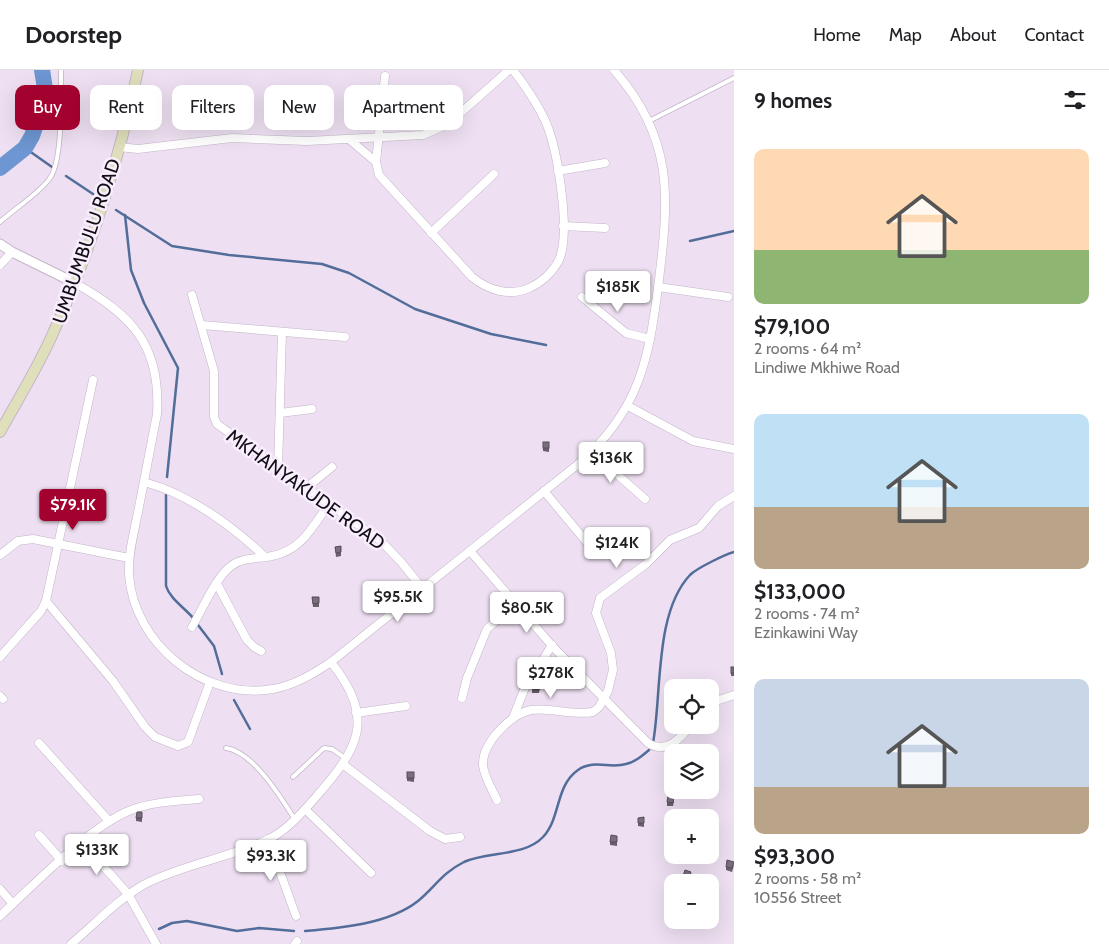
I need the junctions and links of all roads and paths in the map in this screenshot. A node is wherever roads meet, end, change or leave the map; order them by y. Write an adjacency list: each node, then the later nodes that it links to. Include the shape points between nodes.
1 (61, 70): 16 (lane, via 54,171 42,187)
2 (138, 70): 11 (main road, UMBUMBULU ROAD)
3 (509, 70): 9 (street, via 440,129 416,136)
4 (513, 70): 14 (street, via 543,116)
5 (614, 70): 8 (street, via 633,93)
6 (386, 76): 9 (street)
7 (734, 78): 8 (lane)
8 (648, 121): 24 (street, via 661,156 667,200)
9 (380, 136): 10 (street); 12 (street)
10 (350, 140): 11 (street, via 308,142 227,138 138,149); 12 (street)
11 (119, 147): 23 (main road, UMBUMBULU ROAD)
12 (376, 162): 19 (street, via 383,181)
13 (605, 163): 14 (street)
14 (558, 170): 17 (street)
15 (494, 174): 19 (street)
16 (0, 222)
17 (563, 226): 18 (street); 19 (street, via 562,250 555,267 531,288 514,292 496,290 480,283)
18 (605, 228)
19 (431, 233)
20 (0, 244): 21 (street)
21 (12, 252): 22 (street); 23 (street)
22 (0, 265)
23 (75, 282): 36 (main road, UMBUMBULU ROAD, via 54,333); 41 (street, via 115,307 137,331 151,358 157,383 157,405)
24 (658, 287): 27 (street); 31 (street)
25 (192, 295): 28 (street, MKHANYAKUDE ROAD)
26 (582, 297): 31 (street, via 619,329)
27 (728, 297)
28 (202, 325): 29 (street); 40 (street, MKHANYAKUDE ROAD, via 214,370 215,422)
29 (282, 332): 30 (street); 35 (street)
30 (345, 337)
31 (650, 339): 33 (street, via 640,379)
32 (92, 380): 47 (street)
33 (628, 406): 37 (street, via 693,441); 38 (street)
34 (312, 409): 35 (street)
35 (280, 414): 40 (street)
36 (0, 432)
37 (734, 449)
38 (592, 452): 43 (street); 45 (street)
39 (332, 467): 42 (street)
40 (278, 468): 42 (street, MKHANYAKUDE ROAD)
41 (144, 482): 51 (street, via 183,496 245,539); 52 (street)
42 (306, 488): 46 (street, MKHANYAKUDE ROAD)
43 (544, 491): 48 (street); 49 (street)
44 (734, 496): 65 (street, via 718,506 699,528 670,540 646,564 600,598 596,613 611,653 613,670 611,686)
45 (646, 498)
46 (329, 504): 51 (street, via 296,547); 54 (street, MKHANYAKUDE ROAD, via 381,541)
47 (59, 543): 50 (street, via 25,540 12,544); 52 (street); 55 (street)
48 (470, 551): 54 (street); 56 (street)
49 (594, 551)
50 (0, 555)
51 (265, 557): 53 (street, via 234,564)
52 (129, 558): 62 (street, via 132,592 148,630 172,659)
53 (217, 584): 57 (street); 59 (street, via 247,640)
54 (423, 589): 61 (street)
55 (46, 601): 60 (street); 62 (street, via 155,737 178,746 188,742)
56 (516, 604): 58 (street); 64 (street, via 487,629)
57 (192, 627)
58 (552, 645): 65 (street); 69 (street, via 524,690)
59 (261, 651)
60 (0, 657)
61 (331, 662): 62 (street, via 307,678 273,689 235,689); 68 (street, via 348,685)
62 (210, 682)
63 (734, 695): 66 (street)
64 (462, 698)
65 (603, 700): 69 (street, via 592,712 531,710); 70 (street, via 655,747 674,743)
66 (719, 700)
67 (406, 706): 68 (street)
68 (356, 713): 73 (street, via 356,733)
69 (513, 718): 76 (street, via 485,754 484,770)
70 (682, 734)
71 (39, 743): 79 (street)
72 (226, 748): 78 (lane, via 243,754 269,782)
73 (345, 762): 74 (lane, via 332,749 324,748); 77 (street); 81 (street, via 430,831 445,839)
74 (293, 777)
75 (199, 799): 79 (street, via 153,804 130,810)
76 (497, 800)
77 (305, 809): 78 (street); 85 (street)
78 (294, 818): 82 (street)
79 (109, 821): 83 (street)
80 (39, 836): 84 (street)
81 (460, 838)
82 (268, 840): 87 (street, via 146,883); 90 (street)
83 (82, 842): 84 (street); 87 (street)
84 (62, 861): 88 (street)
85 (371, 873)
86 (0, 889): 88 (street)
87 (128, 894): 91 (street); 92 (street)
88 (13, 904): 89 (street)
89 (0, 916)
90 (296, 916)
91 (71, 944)
92 (156, 944)

